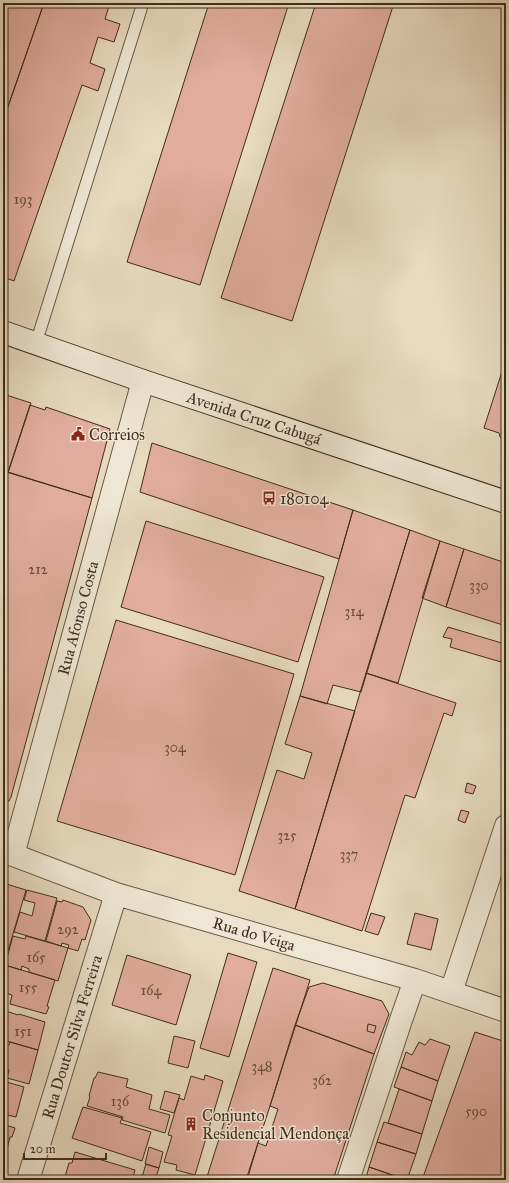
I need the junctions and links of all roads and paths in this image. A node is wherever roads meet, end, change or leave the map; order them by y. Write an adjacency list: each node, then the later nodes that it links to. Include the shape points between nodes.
1 (143, 3): 3 (lane)
2 (3, 332): 3 (street, Avenida Cruz Cabugá)
3 (36, 343): 4 (street, Avenida Cruz Cabugá)
4 (143, 381): 5 (street, Avenida Cruz Cabugá); 7 (street, Rua Afonso Costa)
5 (506, 502)
6 (506, 826): 10 (street)
7 (8, 853): 8 (street, Rua do Veiga)
8 (116, 894): 9 (street, Rua do Veiga); 12 (street, Rua Doutor Silva Ferreira)
9 (415, 980): 10 (street, Rua do Veiga); 13 (street)
10 (451, 992): 11 (street, Rua do Veiga)
11 (506, 1011)
12 (28, 1180)
13 (348, 1180)

